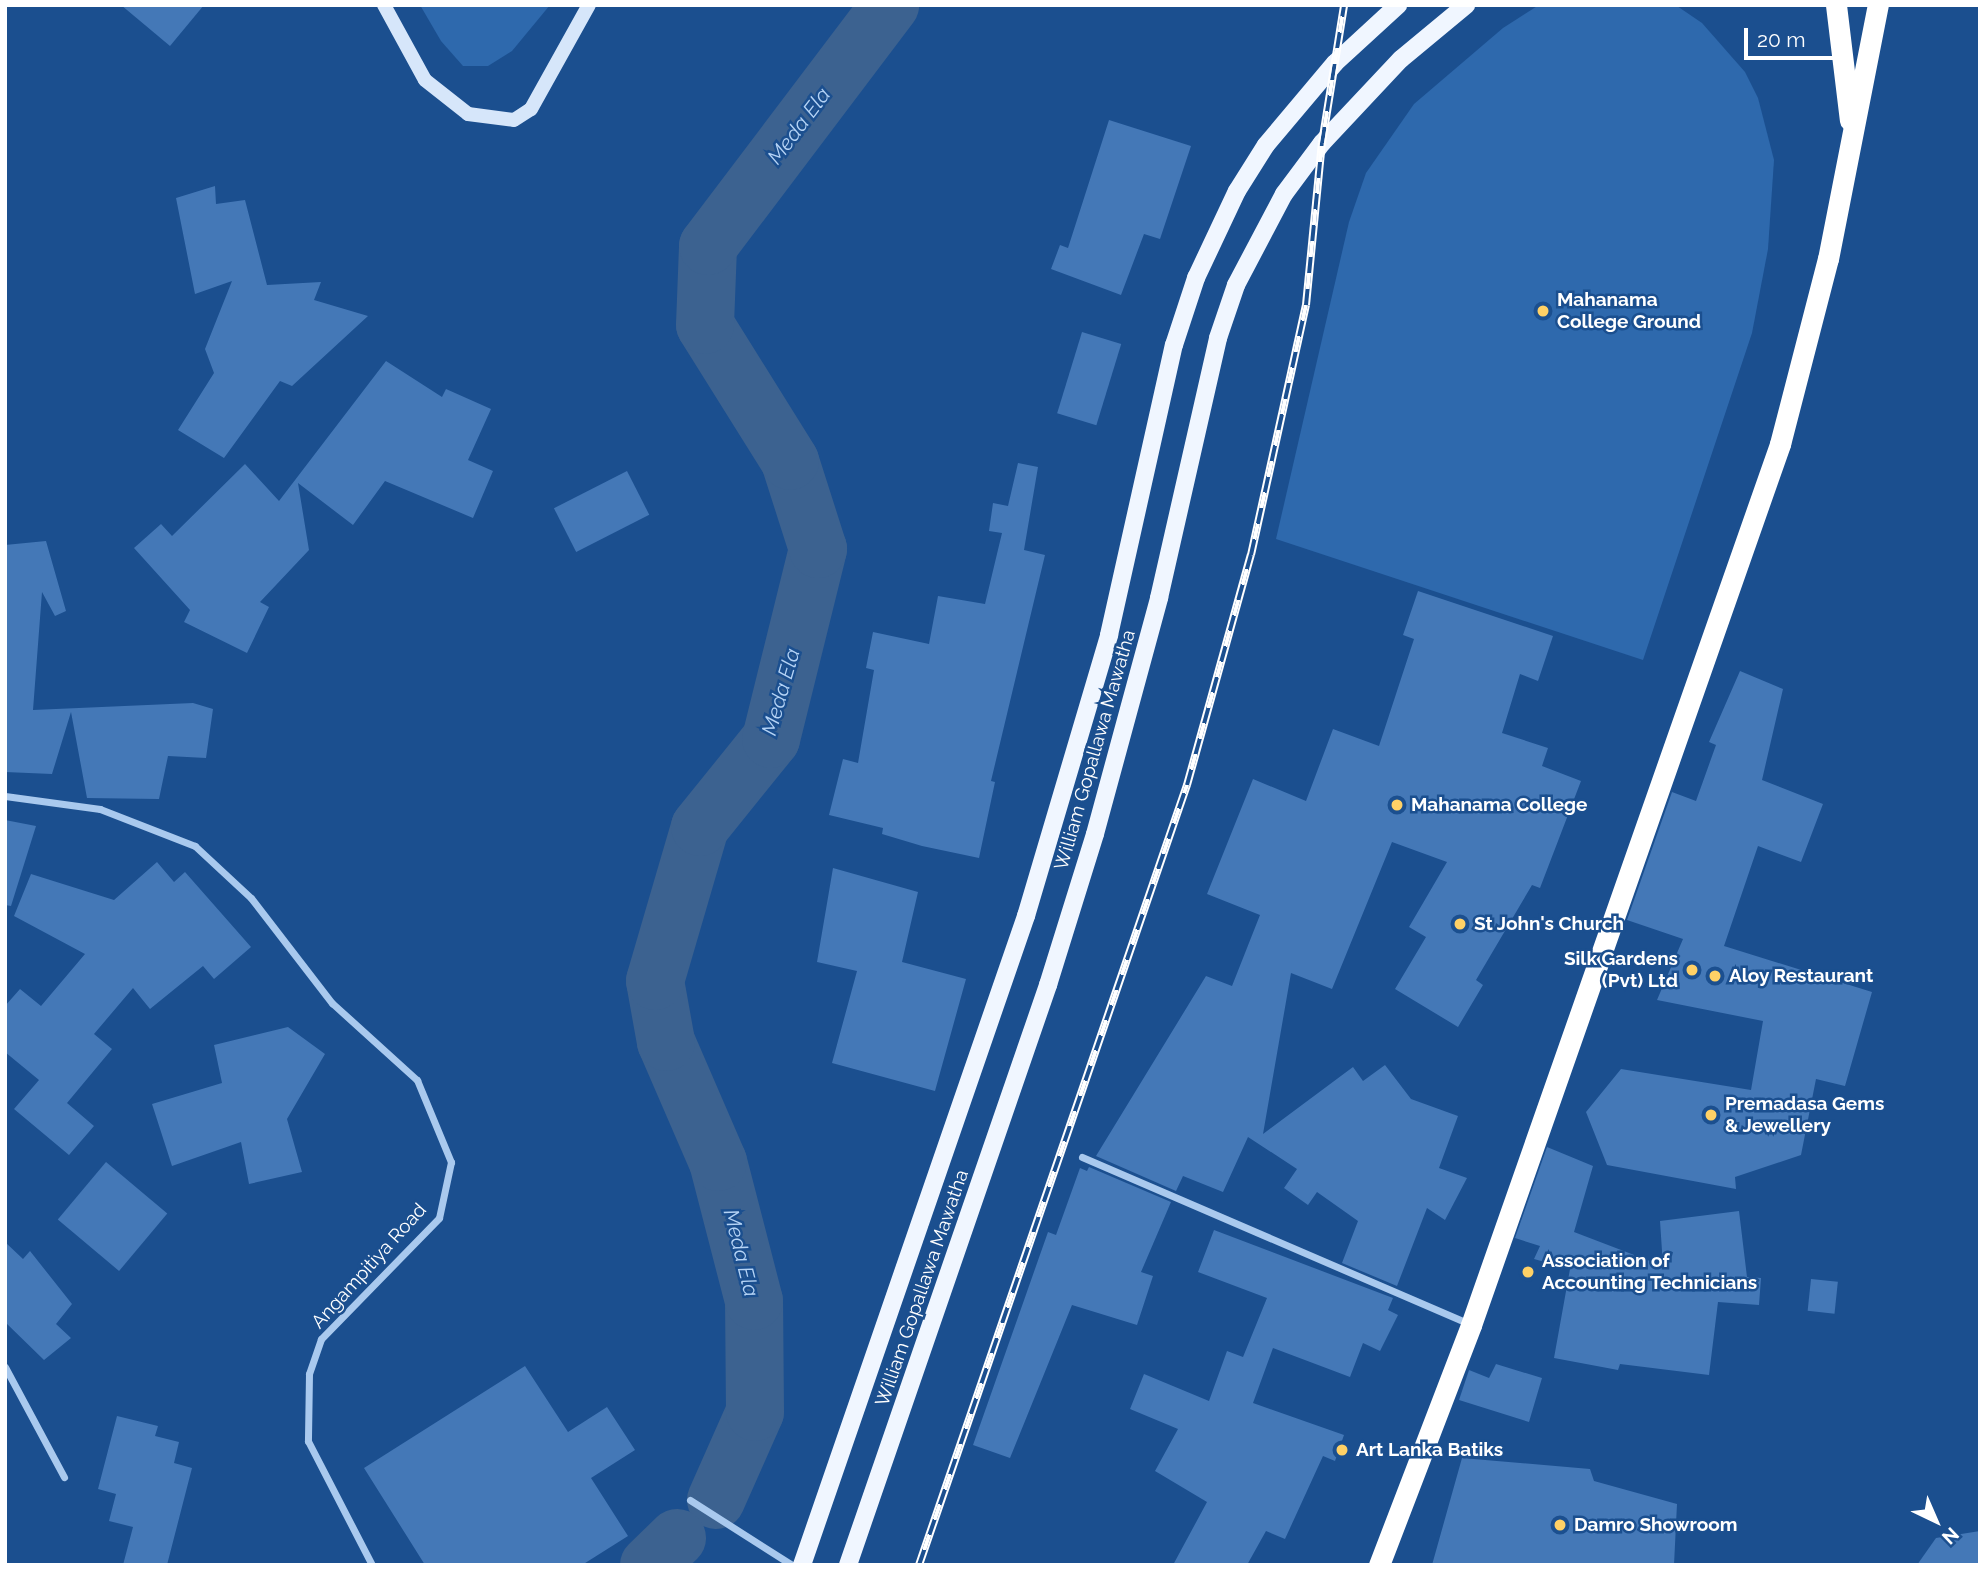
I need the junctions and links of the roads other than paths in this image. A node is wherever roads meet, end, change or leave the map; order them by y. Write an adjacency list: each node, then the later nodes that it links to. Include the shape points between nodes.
1 (384, 5): 2 (street, via 425,79 468,114 514,120 531,109)
2 (589, 5)
3 (1398, 5): 16 (main road, William Gopallawa Mawatha, via 1335,63 1266,145 1237,191 1196,278 1168,368 1110,635 1026,916)
4 (1466, 5): 17 (main road, William Gopallawa Mawatha, via 1401,59 1322,143 1284,194 1236,285 1203,399 1159,598 1095,834 1048,985)
5 (1836, 5): 7 (highway)
6 (1878, 5): 7 (highway)
7 (1852, 136): 10 (highway, via 1828,259 1780,444)
8 (5, 796): 14 (street, Angampitiya Road, via 100,809 195,845 251,898 332,1003 417,1080 451,1162 439,1218 321,1339 309,1374 309,1441)
9 (1082, 1157): 10 (street)
10 (1471, 1325): 18 (highway)
11 (5, 1367): 12 (street)
12 (64, 1477)
13 (690, 1500): 15 (street)
14 (372, 1565)
15 (792, 1565)
16 (802, 1565)
17 (848, 1565)
18 (1379, 1565)

